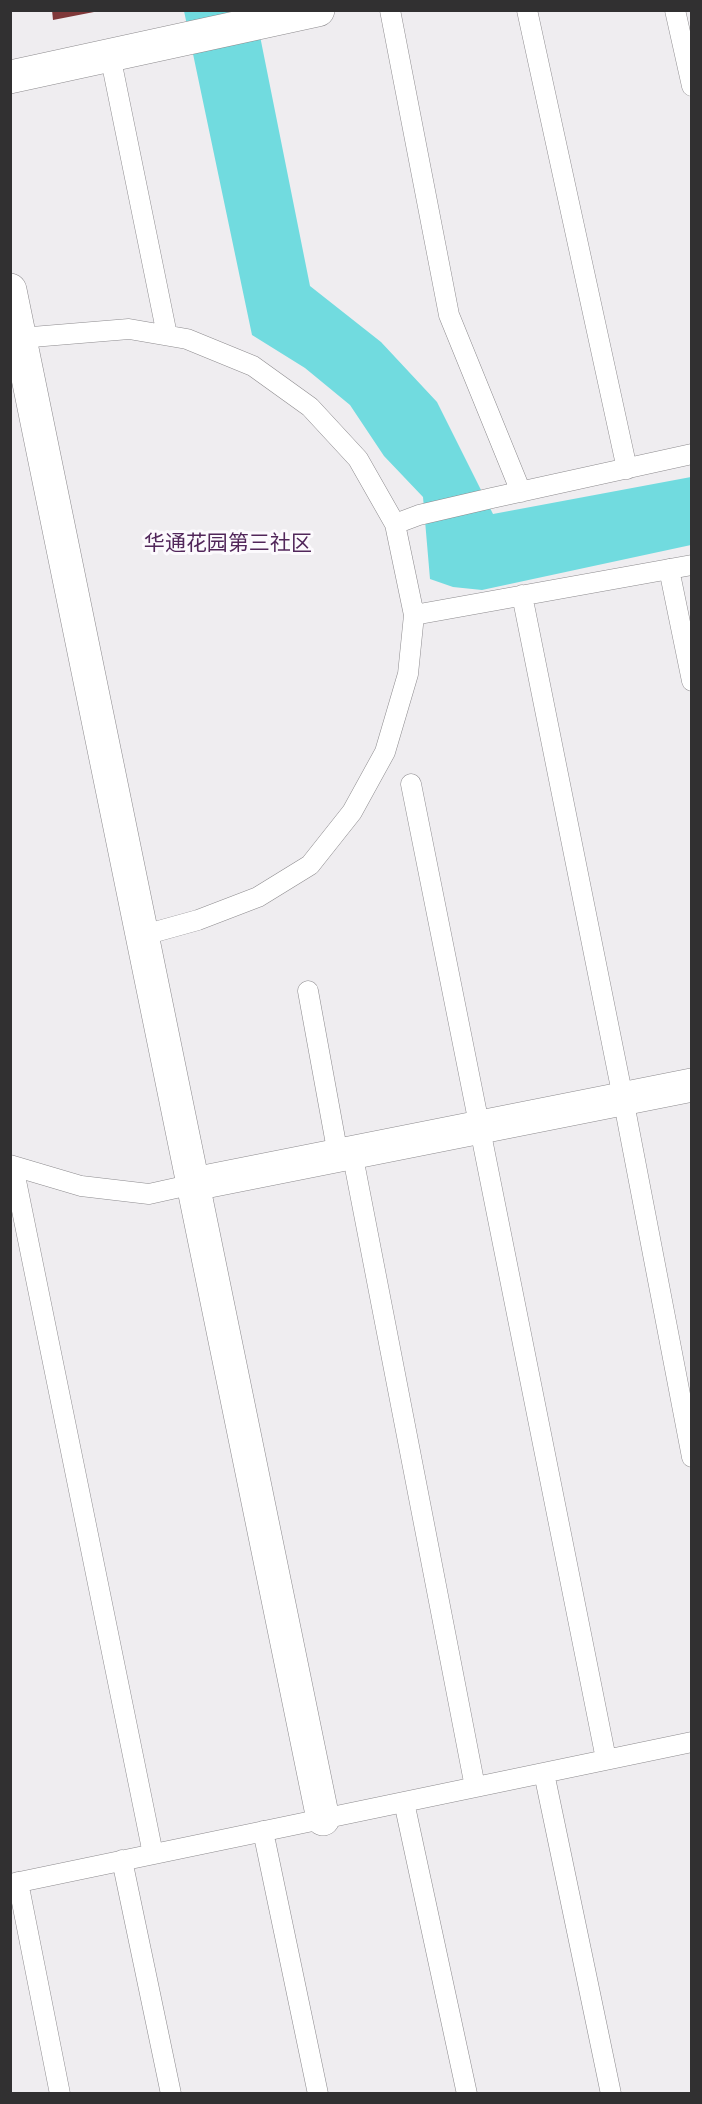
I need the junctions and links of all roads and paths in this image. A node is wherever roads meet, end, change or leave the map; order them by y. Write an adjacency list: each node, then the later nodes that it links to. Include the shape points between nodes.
1 (318, 10): 5 (street)
2 (390, 10): 13 (lane, via 448,315)
3 (528, 10): 12 (lane)
4 (675, 10): 7 (lane)
5 (110, 55): 6 (street); 9 (lane)
6 (10, 77)
7 (692, 86)
8 (10, 290): 10 (street)
9 (167, 336): 10 (lane, via 129,330); 14 (lane, via 187,339 253,366 310,407 358,459)
10 (20, 338): 21 (street)
11 (692, 454): 12 (lane)
12 (627, 469): 13 (lane)
13 (521, 492): 14 (lane, via 419,515)
14 (396, 524): 18 (lane)
15 (692, 565): 16 (lane)
16 (669, 569): 17 (lane); 19 (lane)
17 (522, 595): 18 (lane); 24 (lane)
18 (414, 615): 21 (lane, via 408,674 385,752 352,812 310,865 258,897)
19 (692, 681)
20 (411, 784): 25 (lane)
21 (144, 935): 28 (street)
22 (308, 991): 26 (lane)
23 (692, 1085): 24 (street)
24 (623, 1098): 25 (street); 29 (lane)
25 (481, 1126): 26 (street); 31 (lane)
26 (345, 1154): 28 (street); 33 (lane)
27 (12, 1165): 28 (lane, via 81,1186 149,1194); 37 (lane)
28 (195, 1184): 35 (street)
29 (692, 1457)
30 (692, 1742): 31 (lane)
31 (606, 1759): 32 (lane)
32 (544, 1773): 33 (lane); 44 (lane)
33 (475, 1787): 34 (lane)
34 (404, 1802): 35 (lane); 43 (lane)
35 (323, 1819): 36 (lane)
36 (262, 1831): 37 (lane); 42 (lane)
37 (153, 1854): 38 (lane)
38 (122, 1860): 39 (lane); 41 (lane)
39 (14, 1883): 40 (lane)
40 (60, 2094)
41 (171, 2094)
42 (318, 2094)
43 (467, 2094)
44 (611, 2094)

